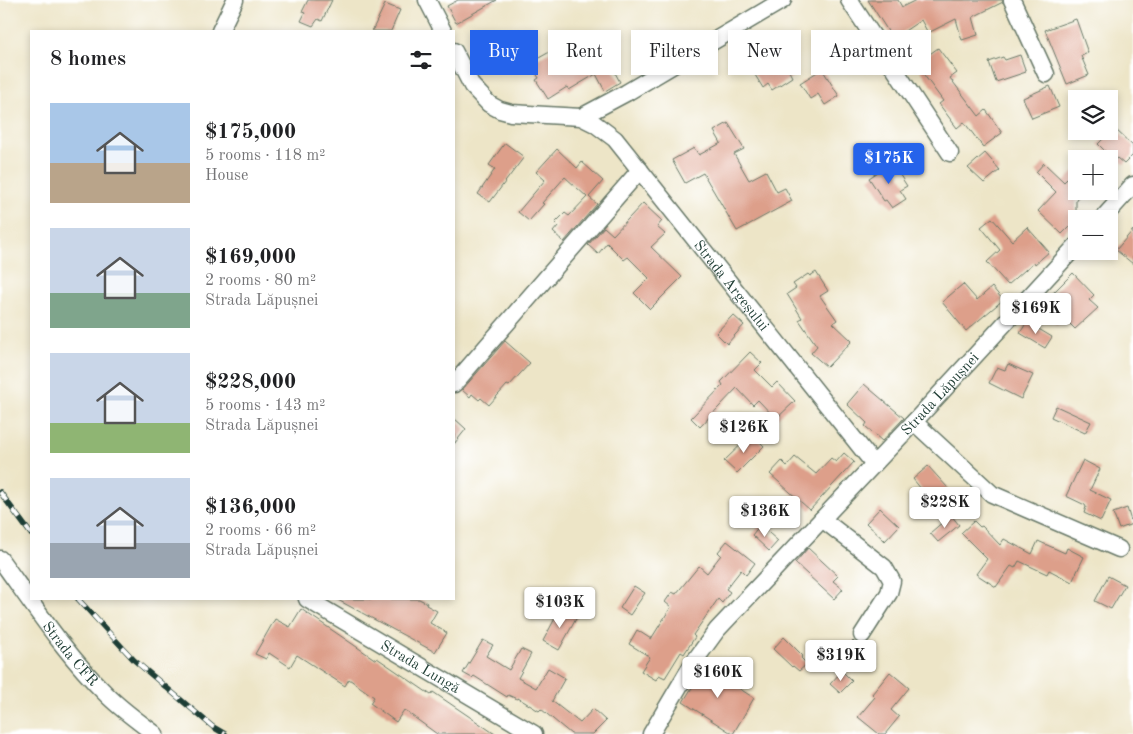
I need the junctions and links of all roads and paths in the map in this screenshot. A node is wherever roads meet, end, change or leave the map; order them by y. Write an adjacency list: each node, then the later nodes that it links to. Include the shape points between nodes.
1 (235, 0): 6 (street)
2 (427, 0): 7 (street)
3 (783, 0): 10 (street)
4 (849, 0): 11 (street)
5 (1012, 0): 9 (street)
6 (220, 30)
7 (442, 30)
8 (455, 53): 10 (street, Strada Argeșului, via 472,86 489,104 500,110)
9 (1046, 74)
10 (581, 117): 12 (street, Strada Argeșului, via 615,139)
11 (950, 153)
12 (640, 170): 16 (street); 18 (street, Strada Argeșului)
13 (1133, 185): 14 (street)
14 (1110, 210)
15 (1068, 255): 17 (street, Strada Lăpușnei)
16 (455, 383)
17 (914, 422): 18 (street, Strada Lăpușnei); 20 (street, via 992,494)
18 (874, 464): 19 (street, Strada Lăpușnei)
19 (822, 519): 25 (street, via 884,567 892,582 889,593); 28 (street, Strada Lăpușnei, via 717,630 693,663)
20 (1119, 549)
21 (0, 559): 23 (street, Strada CFR)
22 (30, 600): 26 (street, Strada CFR, via 80,666 107,695)
23 (30, 600)
24 (309, 600): 27 (street, Strada Lungă)
25 (862, 635)
26 (156, 734)
27 (534, 734)
28 (651, 734)

